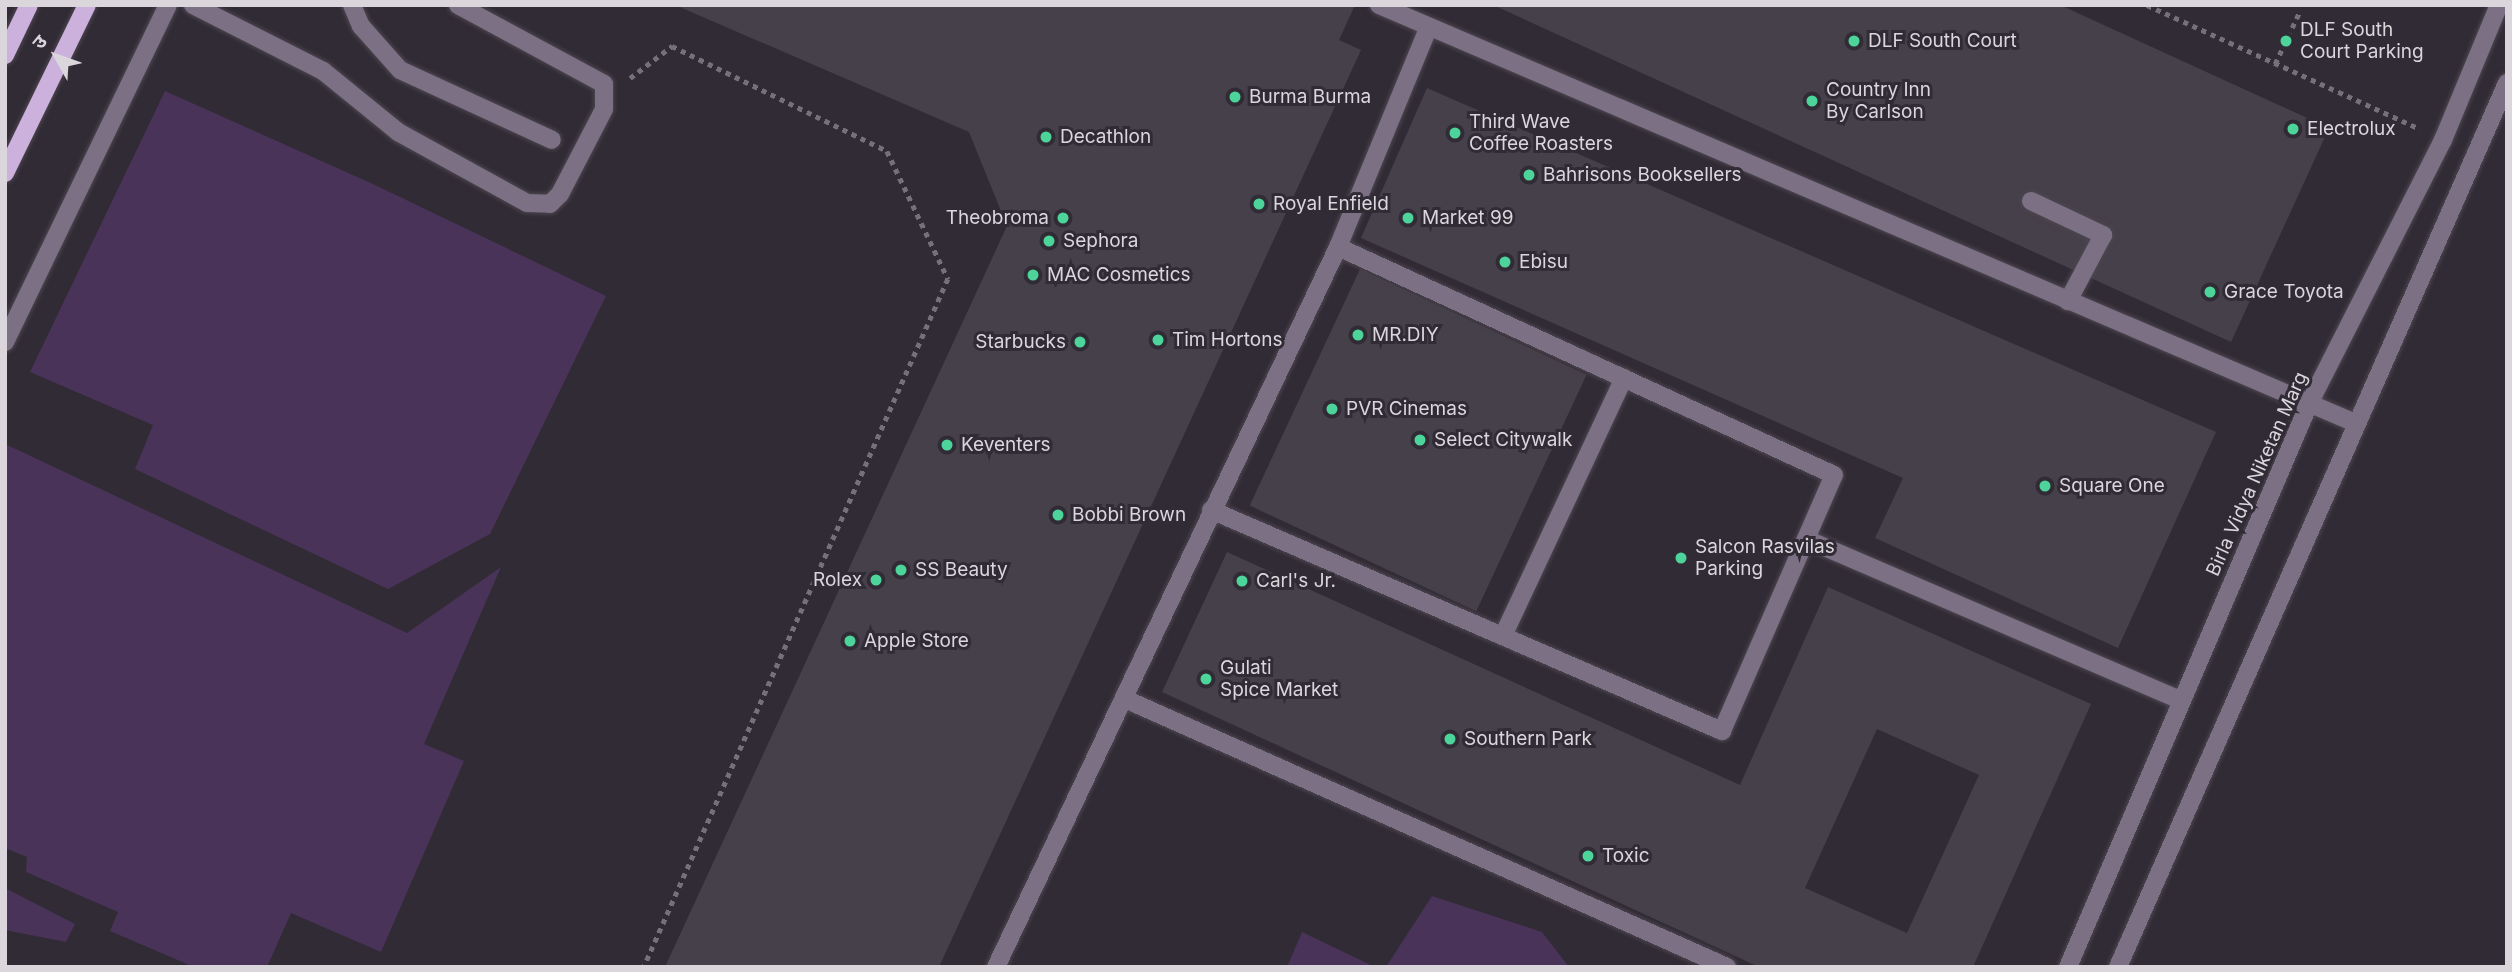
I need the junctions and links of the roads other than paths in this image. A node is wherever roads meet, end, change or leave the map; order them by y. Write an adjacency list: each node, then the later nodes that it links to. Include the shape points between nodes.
1 (29, 5): 10 (main road)
2 (87, 5): 13 (main road)
3 (168, 5): 17 (street)
4 (193, 5): 6 (street, via 323,71 398,132 540,205 550,204 560,194 607,95 599,78)
5 (352, 5): 12 (street, via 361,26 400,70)
6 (458, 5)
7 (1380, 5): 9 (street)
8 (2499, 5): 19 (street, Birla Vidya Niketan Marg, via 2443,140)
9 (1429, 29): 15 (street); 16 (street)
10 (5, 55)
11 (2507, 83): 20 (street)
12 (552, 140)
13 (5, 173)
14 (2031, 201): 16 (street, via 2103,235)
15 (1338, 247): 18 (street); 21 (street)
16 (2068, 301): 19 (street)
17 (5, 342)
18 (1624, 378): 22 (street, via 1834,475); 23 (street)
19 (2309, 404): 20 (street); 25 (street, Birla Vidya Niketan Marg)
20 (2355, 423): 29 (street)
21 (1211, 510): 23 (street); 24 (street)
22 (1806, 539): 23 (street, via 1723,731); 25 (street)
23 (1503, 636)
24 (1125, 699): 26 (street); 27 (street)
25 (2182, 701): 28 (street, Birla Vidya Niketan Marg)
26 (996, 967)
27 (1727, 967)
28 (2068, 967)
29 (2118, 967)

